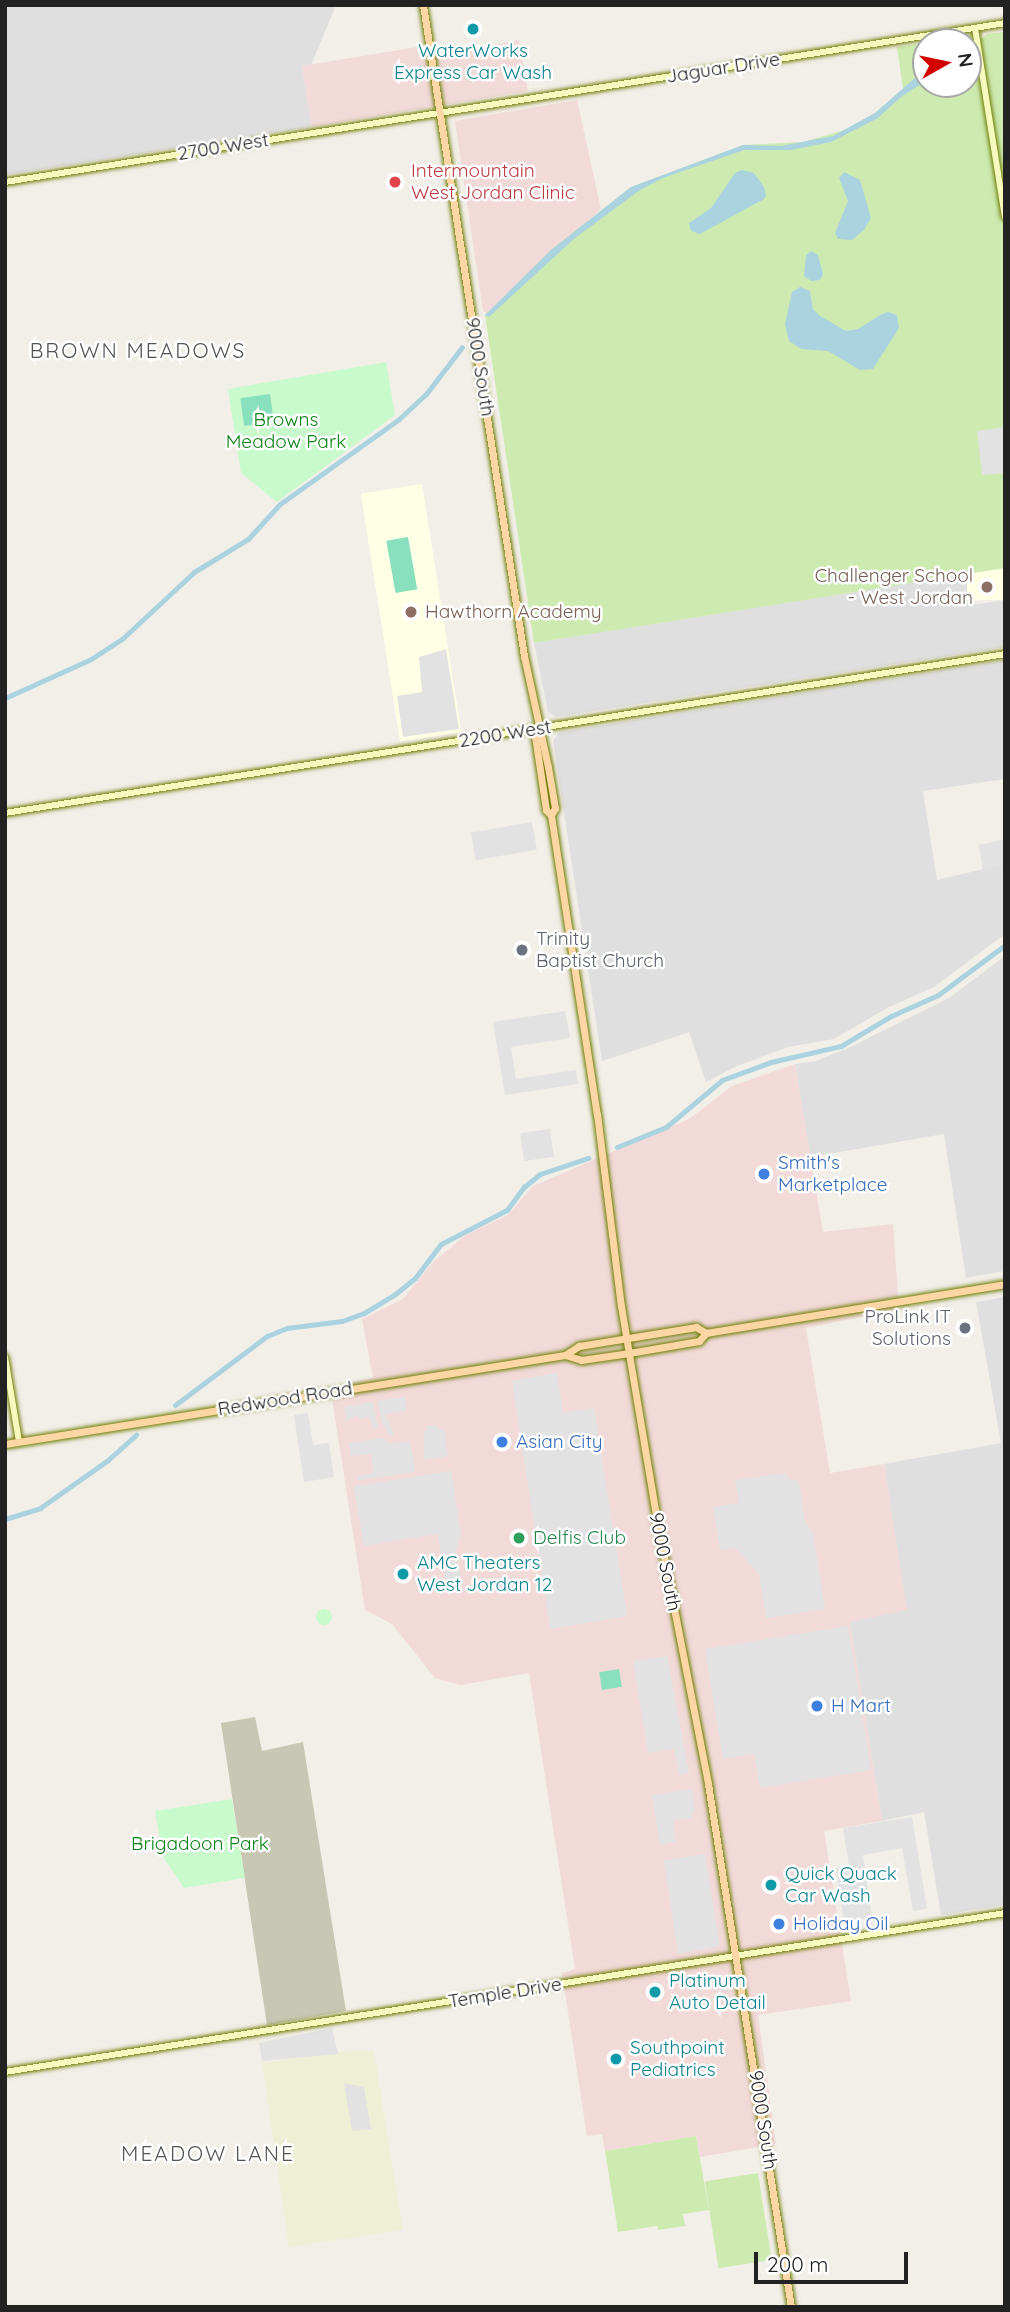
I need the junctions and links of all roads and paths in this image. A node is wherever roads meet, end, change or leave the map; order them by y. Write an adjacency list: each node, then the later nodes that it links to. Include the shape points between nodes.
1 (423, 5): 6 (main road, 9000 South)
2 (1005, 23): 3 (street, Jaguar Drive)
3 (975, 28)
4 (912, 38): 6 (street, Jaguar Drive)
5 (982, 72): 8 (street)
6 (441, 113): 7 (street, 2700 West); 10 (main road, 9000 South)
7 (5, 182)
8 (1005, 217)
9 (1005, 654): 10 (street, 2200 West)
10 (538, 729): 11 (street, 2200 West); 14 (main road, 9000 South, via 535,736 599,1125)
11 (5, 813)
12 (1005, 1284): 13 (main road, Redwood Road)
13 (706, 1333): 14 (main road, Redwood Road, via 696,1327); 15 (main road, Redwood Road, via 699,1341)
14 (627, 1338): 15 (main road, 9000 South); 16 (main road, Redwood Road, via 579,1346)
15 (629, 1353): 16 (main road, Redwood Road, via 582,1360); 21 (main road, 9000 South)
16 (565, 1355): 18 (main road, Redwood Road)
17 (5, 1357): 18 (street)
18 (19, 1441): 19 (main road, Redwood Road)
19 (5, 1444)
20 (1005, 1913): 21 (street, Temple Drive)
21 (736, 1956): 22 (street, Temple Drive); 23 (main road, 9000 South)
22 (5, 2072)
23 (791, 2307)

